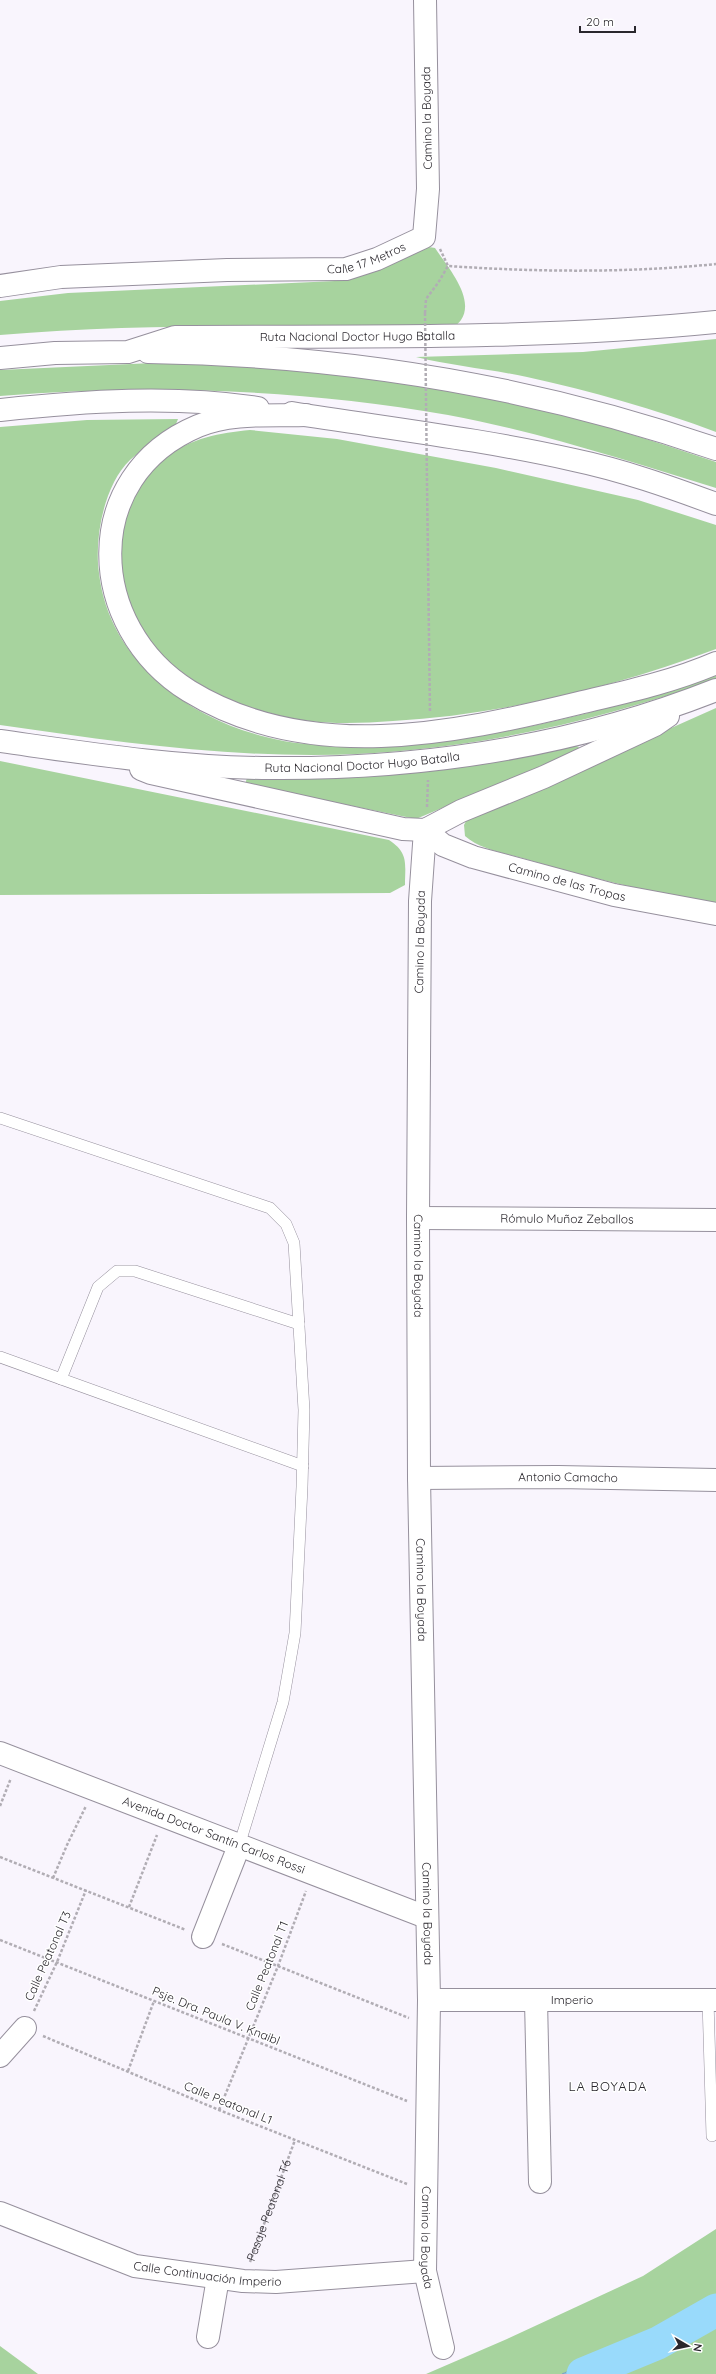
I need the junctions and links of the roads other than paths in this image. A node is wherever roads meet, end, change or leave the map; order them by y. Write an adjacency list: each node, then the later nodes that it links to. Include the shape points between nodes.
1 (425, 0): 2 (main road, Camino la Boyada, via 428,189)
2 (424, 237): 3 (main road, Calle 17 Metros, via 346,269 61,276)
3 (0, 286)
4 (716, 322): 5 (main road, Ruta Nacional Doctor Hugo Batalla, via 648,329 556,333 175,337)
5 (128, 352): 6 (main road, Ruta Nacional Doctor Hugo Batalla, via 55,353); 9 (main road, via 221,353 292,358 434,376 607,415)
6 (0, 358)
7 (0, 410): 8 (main road, via 166,401 229,403)
8 (306, 415): 10 (main road, via 420,431 575,460 670,487); 11 (main road, via 234,418 200,425 163,445 133,477 122,497 114,521 109,554 111,579 117,603 128,625 151,659 188,690 252,720 327,735 368,737 431,733 524,717 692,673)
9 (716, 450)
10 (716, 504)
11 (716, 663)
12 (716, 690): 13 (main road, Ruta Nacional Doctor Hugo Batalla)
13 (692, 699): 15 (main road, Ruta Nacional Doctor Hugo Batalla, via 582,733 487,753 430,760 327,768 260,768); 16 (main road, via 655,725 544,777 461,811)
14 (0, 741): 15 (main road, Ruta Nacional Doctor Hugo Batalla)
15 (114, 757): 16 (main road, via 150,773 403,829)
16 (425, 830): 17 (main road, Camino de las Tropas, via 443,845 502,866 614,895); 19 (main road, Camino la Boyada, via 420,901)
17 (716, 914)
18 (0, 1118): 21 (lane, via 270,1208 286,1224 294,1243)
19 (418, 1218): 20 (main road, Rómulo Muñoz Zeballos); 25 (main road, Camino la Boyada)
20 (716, 1220)
21 (299, 1324): 23 (lane, via 135,1271 117,1271 98,1287); 24 (lane, via 304,1410)
22 (0, 1357): 23 (lane)
23 (61, 1379): 24 (lane)
24 (303, 1466): 28 (lane, via 295,1633 283,1702)
25 (419, 1478): 26 (main road, Antonio Camacho); 29 (main road, Camino la Boyada)
26 (716, 1480)
27 (9, 1757): 28 (main road, Avenida Doctor Santín Carlos Rossi)
28 (239, 1846): 29 (main road, Avenida Doctor Santín Carlos Rossi); 30 (main road)
29 (426, 1917): 31 (main road, Camino la Boyada)
30 (203, 1937)
31 (429, 2000): 32 (main road, Imperio); 39 (main road, Camino la Boyada)
32 (536, 2000): 33 (main road, Imperio); 37 (main road)
33 (712, 2000): 36 (lane)
34 (25, 2028): 35 (main road)
35 (0, 2056)
36 (712, 2136)
37 (540, 2182)
38 (0, 2213): 40 (main road, Calle Continuación Imperio, via 135,2266)
39 (425, 2271): 40 (main road, Calle Continuación Imperio, via 276,2282 243,2282); 42 (main road, Camino la Boyada)
40 (218, 2278): 41 (main road)
41 (208, 2337)
42 (443, 2348)

